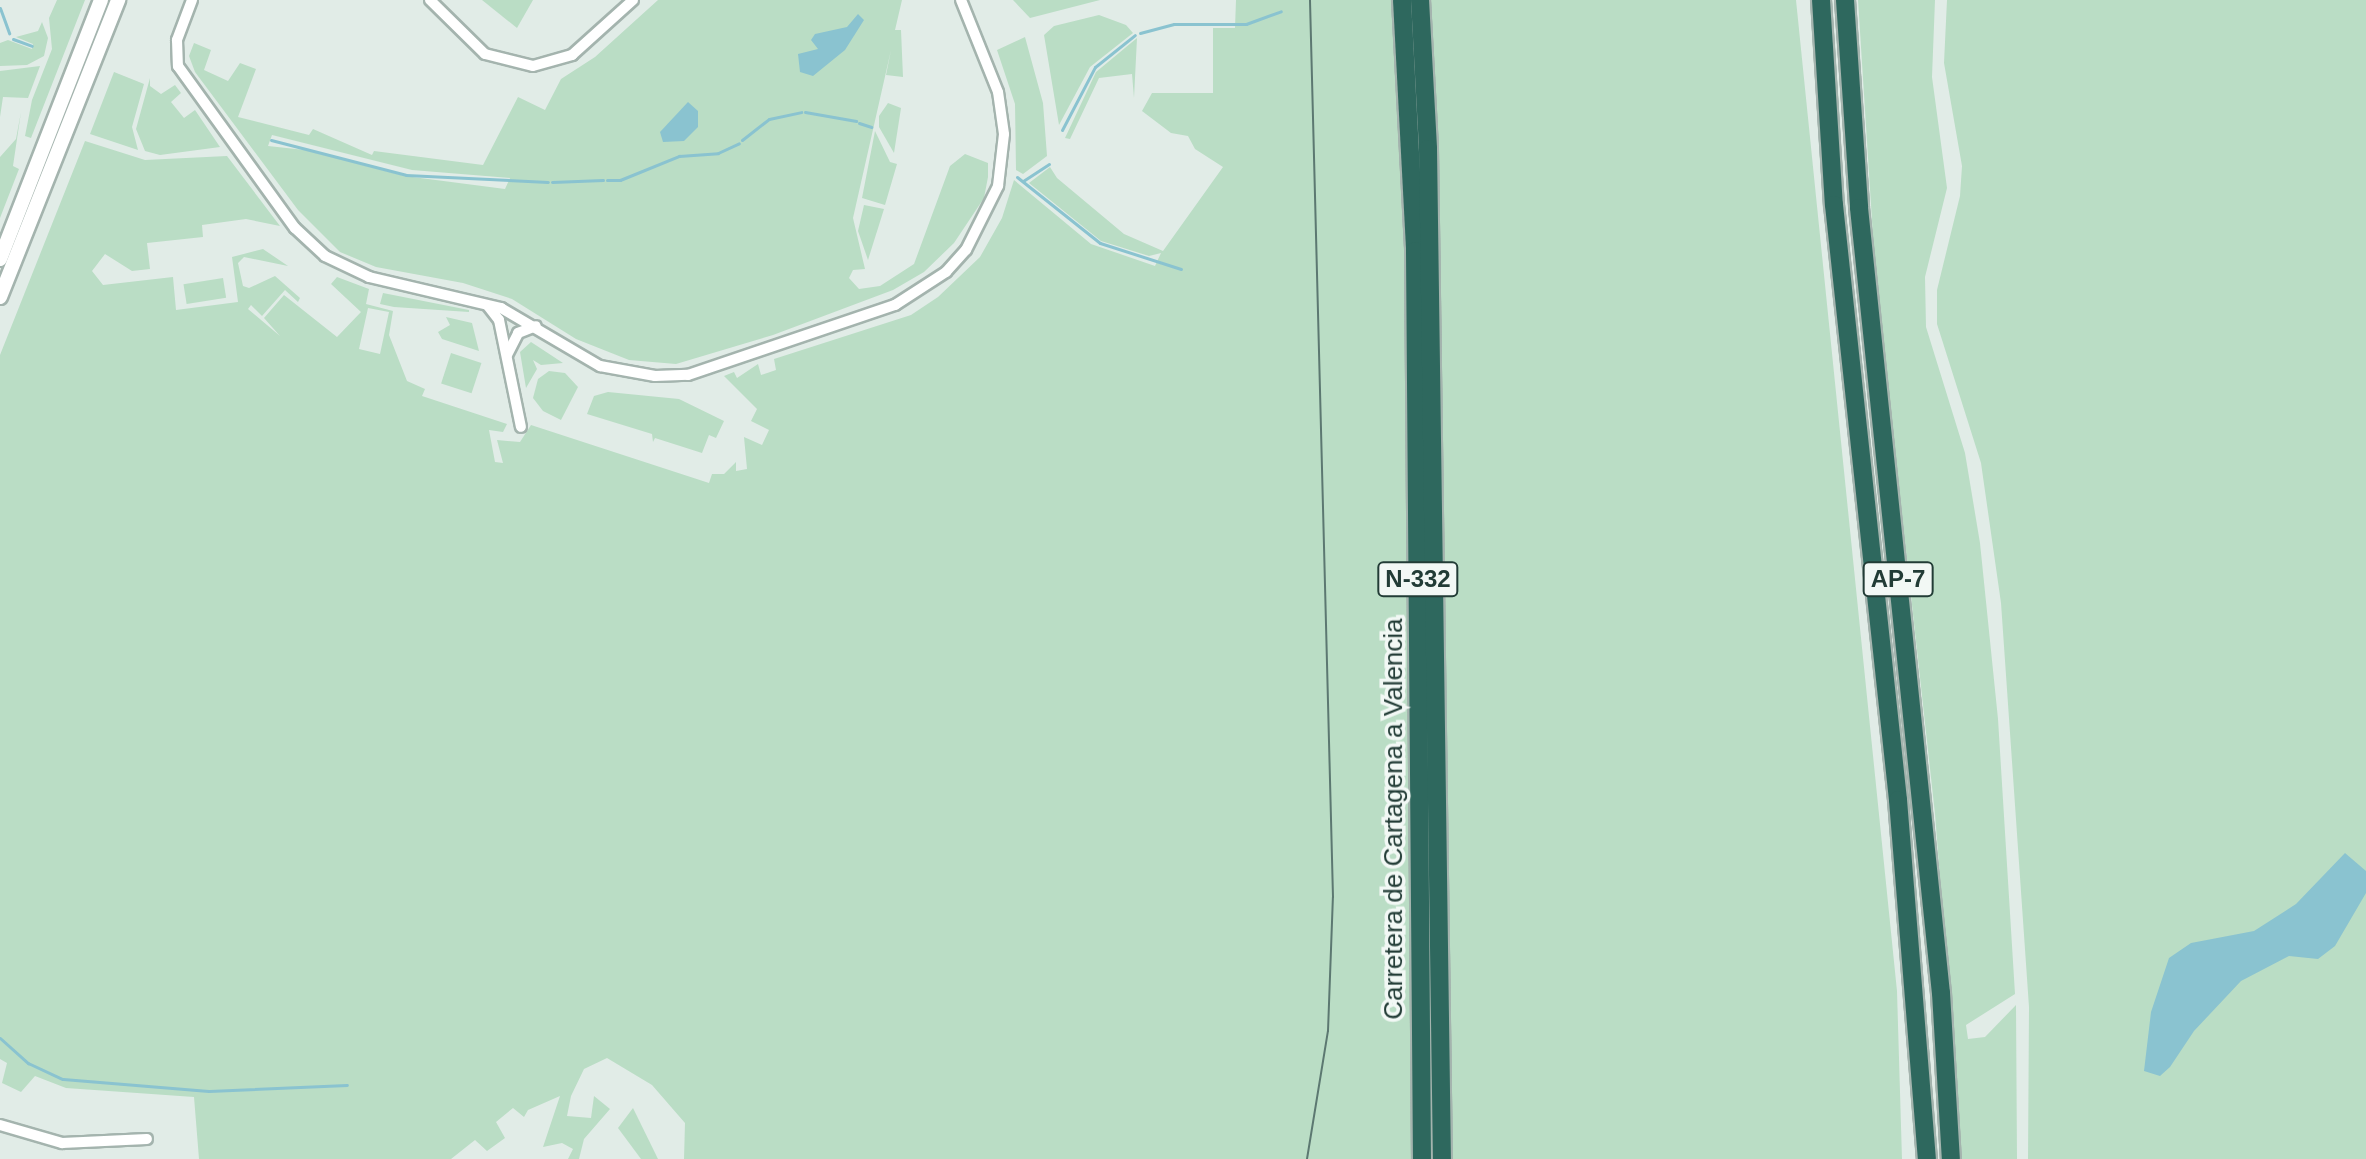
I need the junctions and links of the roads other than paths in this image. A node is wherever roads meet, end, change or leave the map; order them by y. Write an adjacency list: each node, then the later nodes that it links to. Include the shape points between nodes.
1 (101, 0): 11 (main road)
2 (118, 0): 12 (main road)
3 (192, 0): 13 (street, via 175,55 181,72 263,185 325,256 369,277)
4 (430, 0): 5 (street, via 485,54 533,66 572,55)
5 (633, 0)
6 (961, 0): 14 (street, via 998,92 1004,134 990,209 946,272 895,305 688,375 640,375 600,366)
7 (1402, 0): 19 (highway, Carretera de Cartagena a Valencia / N-332, via 1415,251)
8 (1420, 0): 20 (highway, Carretera de Cartagena a Valencia / N-332, via 1428,149)
9 (1821, 0): 21 (highway, AP-7, via 1834,205 1898,800)
10 (1845, 0): 22 (highway, AP-7, via 1859,208 1941,993)
11 (0, 259)
12 (0, 297)
13 (487, 304): 14 (street); 15 (street, via 499,320)
14 (536, 326): 15 (street, via 518,333)
15 (507, 357): 16 (street)
16 (521, 427)
17 (0, 1125): 18 (street, via 62,1143)
18 (147, 1139)
19 (1422, 1159)
20 (1442, 1159)
21 (1927, 1159)
22 (1951, 1159)

